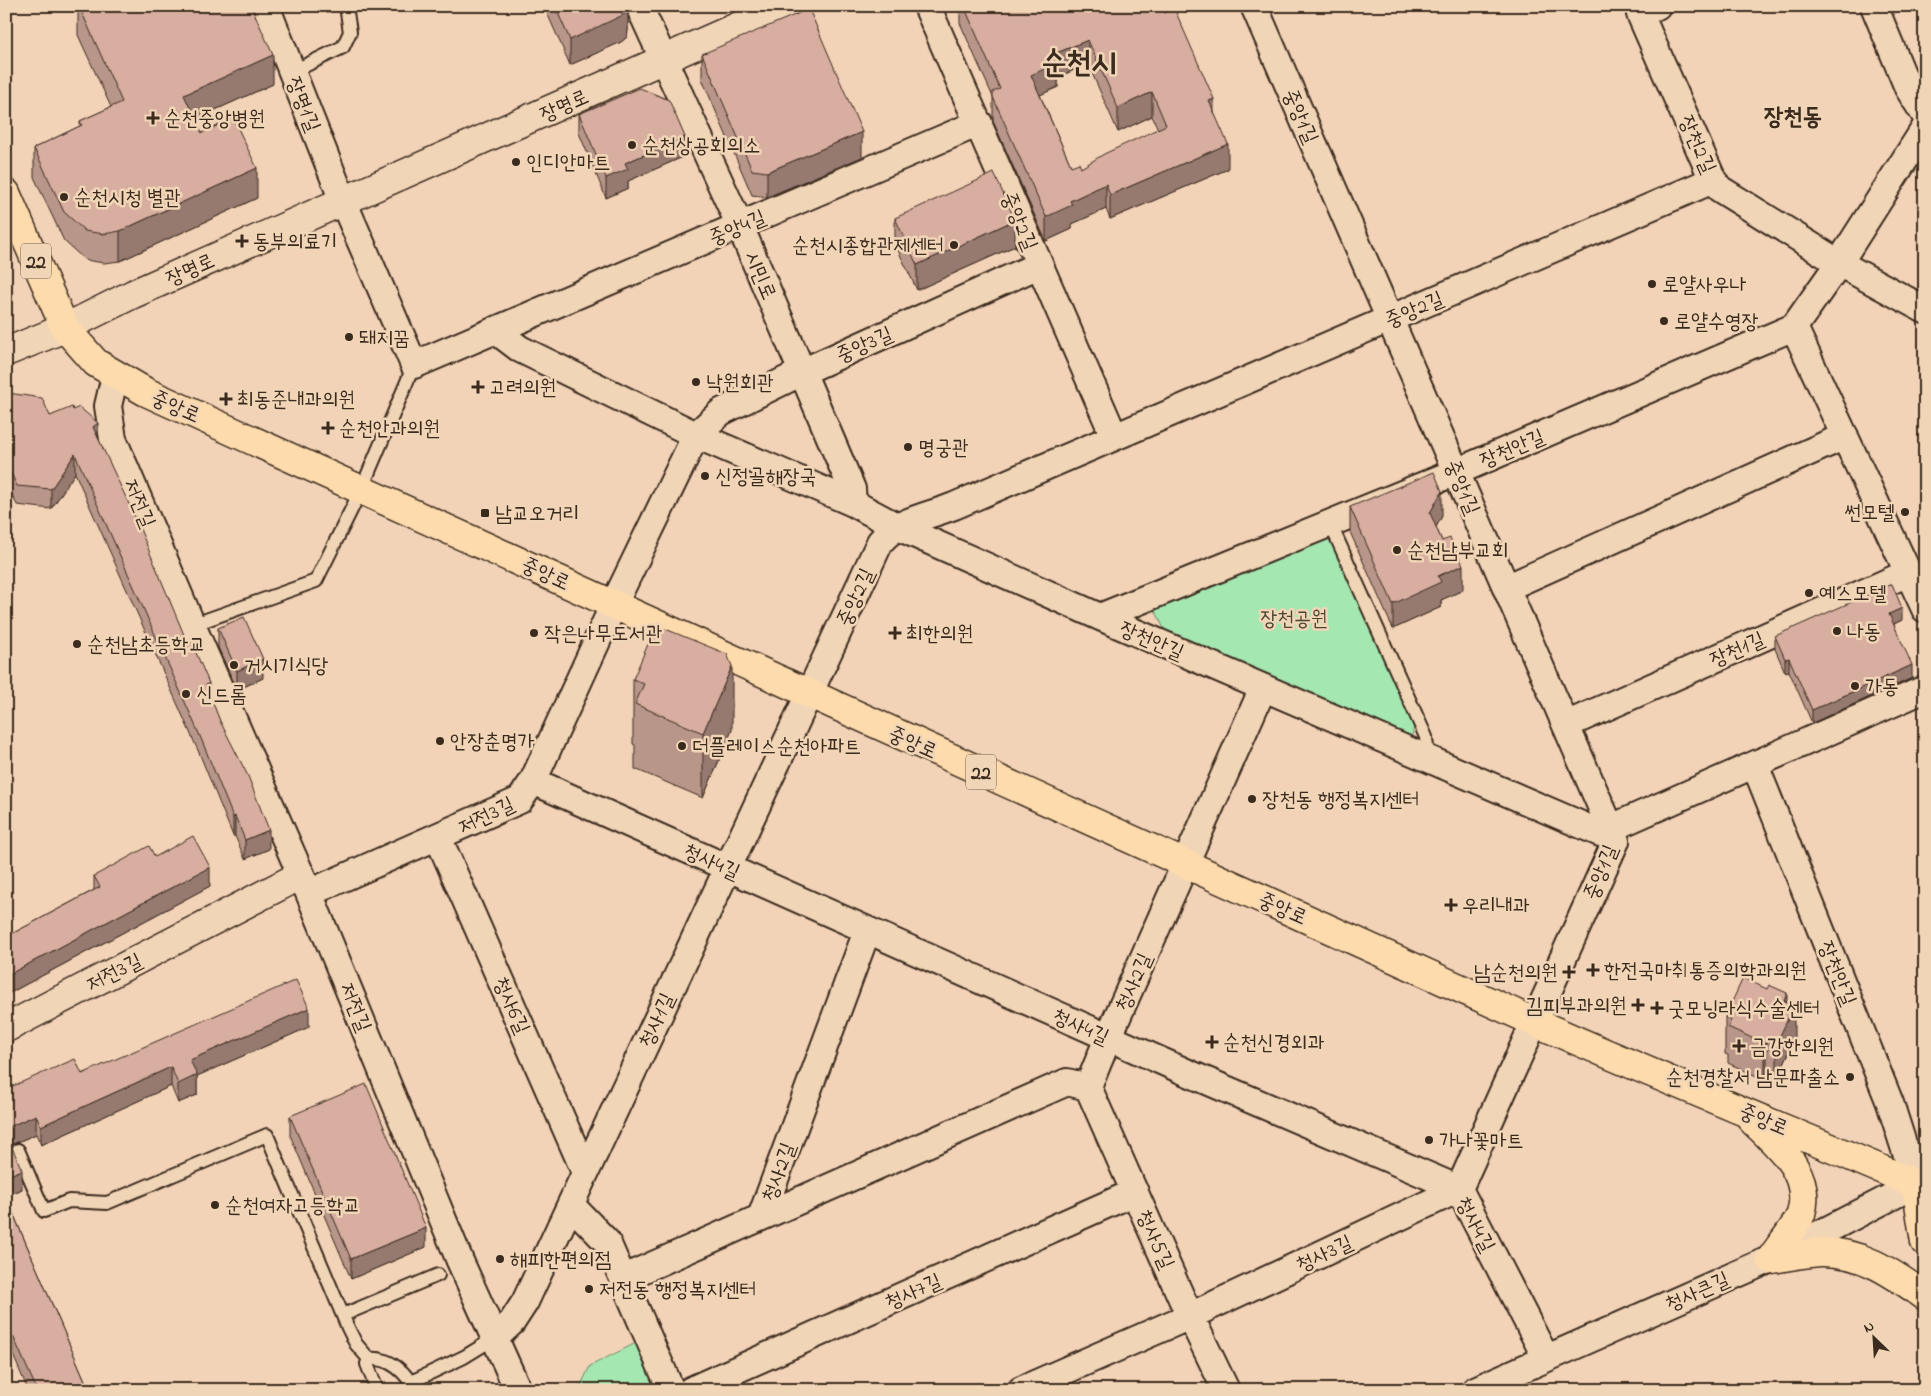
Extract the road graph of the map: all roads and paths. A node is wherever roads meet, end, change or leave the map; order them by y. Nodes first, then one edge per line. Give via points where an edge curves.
1 (266, 6) edge
2 (346, 6) edge
3 (639, 6) edge
4 (784, 6) edge
5 (928, 6) edge
6 (1254, 6) edge
7 (1657, 6) edge
8 (1874, 6) edge
9 (663, 61) junction
10 (292, 72) junction
11 (1925, 115) edge
12 (979, 123) junction
13 (1925, 128) edge
14 (1713, 180) junction
15 (6, 194) edge
16 (343, 201) junction
17 (740, 226) junction
18 (1839, 263) junction
19 (1039, 265) junction
20 (1925, 310) edge
21 (1389, 320) junction
22 (1794, 327) junction
23 (65, 328) junction
24 (495, 330) junction
25 (6, 352) edge
26 (414, 366) junction
27 (802, 372) junction
28 (115, 376) junction
29 (696, 435) junction
30 (1114, 436) junction
31 (1845, 436) junction
32 (1456, 472) junction
33 (362, 488) junction
34 (853, 502) junction
35 (1330, 523) junction
36 (896, 526) junction
37 (1908, 572) junction
38 (1506, 588) junction
39 (614, 604) junction
40 (1925, 609) edge
41 (1100, 618) junction
42 (192, 626) junction
43 (1263, 688) junction
44 (1925, 689) edge
45 (809, 695) junction
46 (1566, 726) junction
47 (1428, 759) junction
48 (1754, 765) junction
49 (532, 781) junction
50 (1611, 828) junction
51 (438, 837) junction
52 (1186, 864) junction
53 (728, 868) junction
54 (305, 884) junction
55 (867, 931) junction
56 (1534, 1022) junction
57 (6, 1028) edge
58 (1108, 1038) junction
59 (1088, 1087) junction
60 (1742, 1110) junction
61 (18, 1150) dead end
62 (585, 1172) junction
63 (1922, 1177) edge
64 (1459, 1189) junction
65 (1135, 1192) junction
66 (571, 1205) junction
67 (761, 1217) junction
68 (1925, 1242) edge
69 (1771, 1259) junction
70 (438, 1275) dead end
71 (624, 1278) junction
72 (1925, 1296) edge
73 (343, 1315) junction
74 (1190, 1316) junction
75 (495, 1338) junction
76 (1546, 1358) junction
77 (369, 1360) junction
78 (1507, 1383) edge
79 (413, 1386) edge
80 (377, 1390) edge
81 (518, 1390) edge
82 (671, 1390) edge
83 (691, 1390) edge
84 (1021, 1390) edge
85 (1226, 1390) edge
86 (1475, 1390) edge

1 - 10 street, 장명1길
2 - 10 lane via 350,32 343,47
3 - 9 street, 시민로
4 - 9 street, 장명로
5 - 12 street, 중앙2길
6 - 21 street, 중앙1길
7 - 14 street, 장천2길 via 1640,14
8 - 11 street via 1908,88
9 - 16 street, 장명로
9 - 17 street, 시민로
10 - 16 street, 장명1길
12 - 17 street, 중앙4길
12 - 19 street, 중앙2길
13 - 18 street
14 - 18 street, 장천2길 via 1731,197
14 - 21 street, 중앙2길
15 - 23 main road, 중앙로 / 22
16 - 23 street, 장명로
16 - 26 street
17 - 24 street, 중앙4길
17 - 27 street, 시민로
18 - 20 street, 장천2길
18 - 22 street
19 - 27 street, 중앙3길
19 - 30 street, 중앙2길
21 - 30 street, 중앙2길
21 - 32 street, 중앙1길
22 - 31 street
22 - 32 street, 장천안길
23 - 25 street, 장명로
23 - 28 main road, 중앙로 / 22 via 96,363
24 - 26 street, 중앙4길
24 - 29 street via 520,349
26 - 33 lane
27 - 29 street, 중앙3길 via 721,412
27 - 34 street, 시민로 via 852,489
28 - 33 main road, 중앙로 / 22
28 - 42 street, 저전길 via 108,406 113,440
29 - 34 street
29 - 39 street, 중앙3길
30 - 36 street, 중앙2길 via 954,506
31 - 37 street
31 - 38 street
32 - 35 street, 장천안길
32 - 38 street, 중앙1길
33 - 39 main road, 중앙로 / 22
33 - 42 lane via 316,581
34 - 36 street
35 - 41 street, 장천안길
35 - 47 lane via 1426,737
36 - 41 street, 장천안길
36 - 45 street, 중앙2길 via 880,542
37 - 40 street
37 - 46 street, 장천1길
38 - 46 street, 중앙1길
39 - 45 main road, 중앙로 / 22
39 - 49 street, 저전3길
41 - 43 street, 장천안길
42 - 54 street, 저전길
43 - 47 street, 장천안길
43 - 52 street, 청사2길
44 - 48 street, 장천안길
45 - 52 main road, 중앙로 / 22
45 - 53 street, 청사1길
46 - 50 street, 중앙1길
47 - 50 street, 장천안길 via 1600,833
48 - 50 street, 장천안길
48 - 63 street, 장천안길
49 - 51 street, 저전3길 via 520,800
49 - 53 street, 청사4길
50 - 56 street, 중앙1길 via 1616,841
51 - 54 street, 저전3길
51 - 62 street, 청사6길
52 - 56 main road, 중앙로 / 22
52 - 58 street, 청사2길
53 - 55 street, 청사4길
53 - 62 street, 청사1길
54 - 57 street, 저전3길
54 - 75 street, 저전길 via 460,1261
55 - 58 street, 청사4길
55 - 67 street, 청사2길
56 - 60 main road, 중앙로 / 22
56 - 64 street
58 - 59 street, 청사2길
58 - 64 street, 청사4길
59 - 65 street, 청사5길
59 - 67 street, 청사2길 via 1067,1082
60 - 63 main road, 중앙로 / 22
60 - 69 main road via 1791,1159 1804,1192 1800,1214
61 - 73 lane via 44,1211 69,1200 107,1203 267,1135
62 - 66 street, 청사1길
63 - 68 main road
63 - 69 street, 청사큰길
64 - 74 street, 청사3길
64 - 76 street, 청사4길
65 - 74 street, 청사5길
65 - 83 street, 청사7길
66 - 71 street via 607,1242
66 - 75 street, 청사1길 via 525,1302 512,1322
67 - 71 street, 청사2길
69 - 72 main road via 1820,1252 1852,1255 1886,1268
69 - 76 street, 청사큰길
70 - 73 lane
71 - 82 street
73 - 77 lane via 356,1344
74 - 84 street, 청사3길
74 - 85 street, 청사5길
75 - 79 lane
75 - 81 street, 저전길
76 - 78 street, 청사큰길
77 - 79 lane via 376,1359 402,1370
77 - 80 lane via 367,1364
78 - 86 street, 청사큰길

